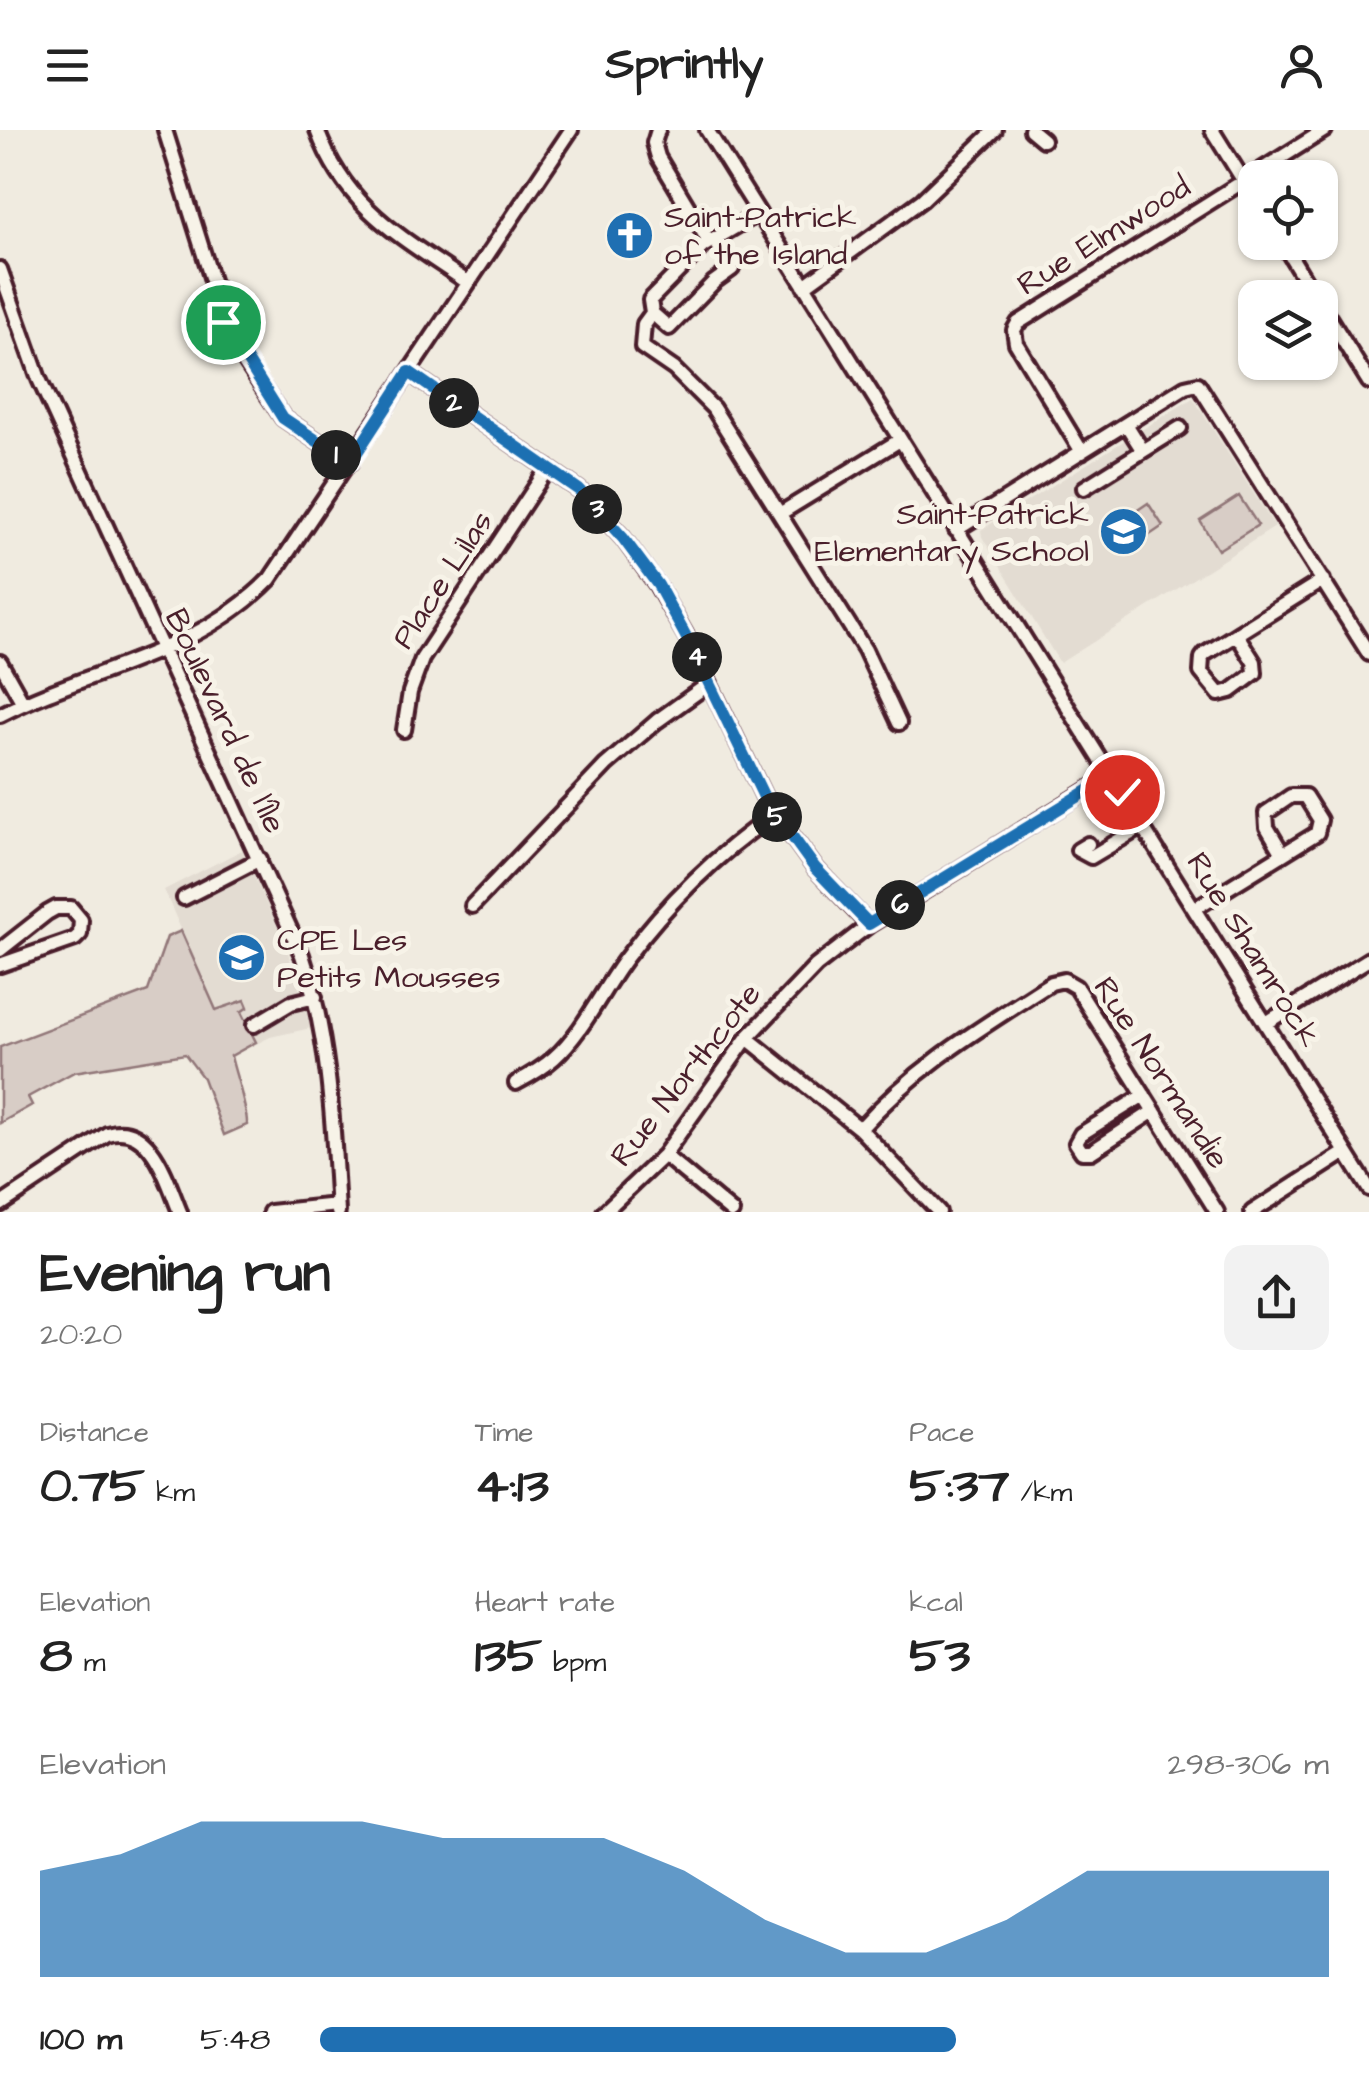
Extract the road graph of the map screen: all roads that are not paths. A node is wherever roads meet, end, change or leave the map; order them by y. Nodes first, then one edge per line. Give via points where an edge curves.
1 (165, 130) edge
2 (317, 130) edge
3 (570, 130) edge
4 (658, 130) edge
5 (707, 130) edge
6 (995, 130) edge
7 (1031, 130) edge
8 (1212, 130) edge
9 (1325, 130) edge
10 (1043, 140) dead end
11 (1278, 160) edge
12 (1238, 172) edge
13 (1238, 186) edge
14 (759, 213) junction
15 (711, 240) junction
16 (0, 269) edge
17 (467, 282) junction
18 (804, 286) junction
19 (652, 313) junction
20 (1338, 332) edge
21 (409, 372) junction
22 (1369, 382) edge
23 (1126, 424) junction
24 (1180, 428) dead end
25 (900, 440) junction
26 (1144, 451) junction
27 (1082, 452) junction
28 (350, 463) junction
29 (548, 468) junction
30 (1084, 488) dead end
31 (781, 514) junction
32 (956, 530) junction
33 (1323, 580) junction
34 (1238, 635) junction
35 (162, 651) junction
36 (1369, 654) edge
37 (0, 662) edge
38 (710, 683) junction
39 (22, 703) junction
40 (0, 715) edge
41 (900, 723) dead end
42 (404, 730) dead end
43 (1112, 776) junction
44 (775, 814) junction
45 (1143, 826) junction
46 (1088, 844) dead end
47 (1283, 854) junction
48 (260, 859) junction
49 (184, 898) dead end
50 (472, 906) dead end
51 (1194, 909) junction
52 (869, 924) junction
53 (0, 950) edge
54 (1369, 958) edge
55 (0, 966) edge
56 (315, 997) junction
57 (1266, 1023) junction
58 (254, 1025) dead end
59 (747, 1038) junction
60 (516, 1083) dead end
61 (1144, 1095) junction
62 (1154, 1111) junction
63 (860, 1129) junction
64 (1346, 1152) junction
65 (664, 1155) junction
66 (1369, 1189) edge
67 (0, 1204) edge
68 (337, 1209) edge
69 (180, 1212) edge
70 (270, 1212) edge
71 (604, 1212) edge
72 (732, 1212) edge
73 (939, 1212) edge
74 (1218, 1212) edge
75 (1252, 1212) edge

1 - 28 street via 230,338 283,418
2 - 17 street via 335,170 366,210
3 - 17 street
4 - 15 street via 660,162
5 - 14 street, Rue Shamrock
6 - 18 street via 910,210
7 - 10 street
8 - 12 street
9 - 11 street
13 - 27 street, Rue Elmwood via 1018,323 1016,343
14 - 15 street
14 - 18 street, Rue Shamrock
15 - 19 street via 650,300
15 - 19 street via 732,270 669,328
16 - 35 street, Boulevard de l'Île via 39,379
17 - 21 street
18 - 25 street, Rue Shamrock
19 - 31 street via 642,347 712,408
20 - 22 street
21 - 28 street
21 - 29 street
23 - 26 street
23 - 27 street
23 - 33 street via 1185,386 1202,387
24 - 26 street
25 - 31 street
25 - 32 street, Rue Shamrock
26 - 30 street
27 - 32 street
28 - 35 street via 262,588 216,624
29 - 38 street via 579,490 623,538 658,585
29 - 42 street, Place Lilas via 422,659
31 - 41 street via 865,650
32 - 43 street, Rue Shamrock
33 - 34 street
33 - 36 street
34 - 34 street via 1200,662 1219,694 1255,672
35 - 39 street
35 - 48 street, Boulevard de l'Île
37 - 39 street
38 - 44 street
38 - 50 street via 606,766
39 - 40 street
43 - 45 street, Rue Shamrock
43 - 52 street, Rue Northcote
44 - 52 street
44 - 60 street via 658,917 565,1046
45 - 46 street via 1091,856 1078,850
45 - 51 street, Rue Shamrock
47 - 47 street via 1320,828 1306,796 1291,796 1266,814
47 - 51 street
48 - 49 street
48 - 56 street, Boulevard de l'Île
51 - 57 street, Rue Shamrock
52 - 59 street, Rue Northcote via 795,984
53 - 55 street via 56,908 71,908 81,920 74,939
54 - 57 street
56 - 58 street
56 - 68 street, Boulevard de l'Île via 329,1075
57 - 64 street, Rue Shamrock
59 - 63 street
59 - 65 street, Rue Northcote
61 - 62 street, Rue Normandie
61 - 62 street via 1081,1134 1078,1148 1091,1152
61 - 63 street, Rue Normandie via 1076,988 1064,980 934,1059
62 - 74 street, Rue Normandie
63 - 73 street
64 - 66 street, Rue Shamrock
64 - 75 street
65 - 71 street, Rue Northcote
65 - 72 street
67 - 69 street via 107,1134 127,1131 153,1153
68 - 70 street

